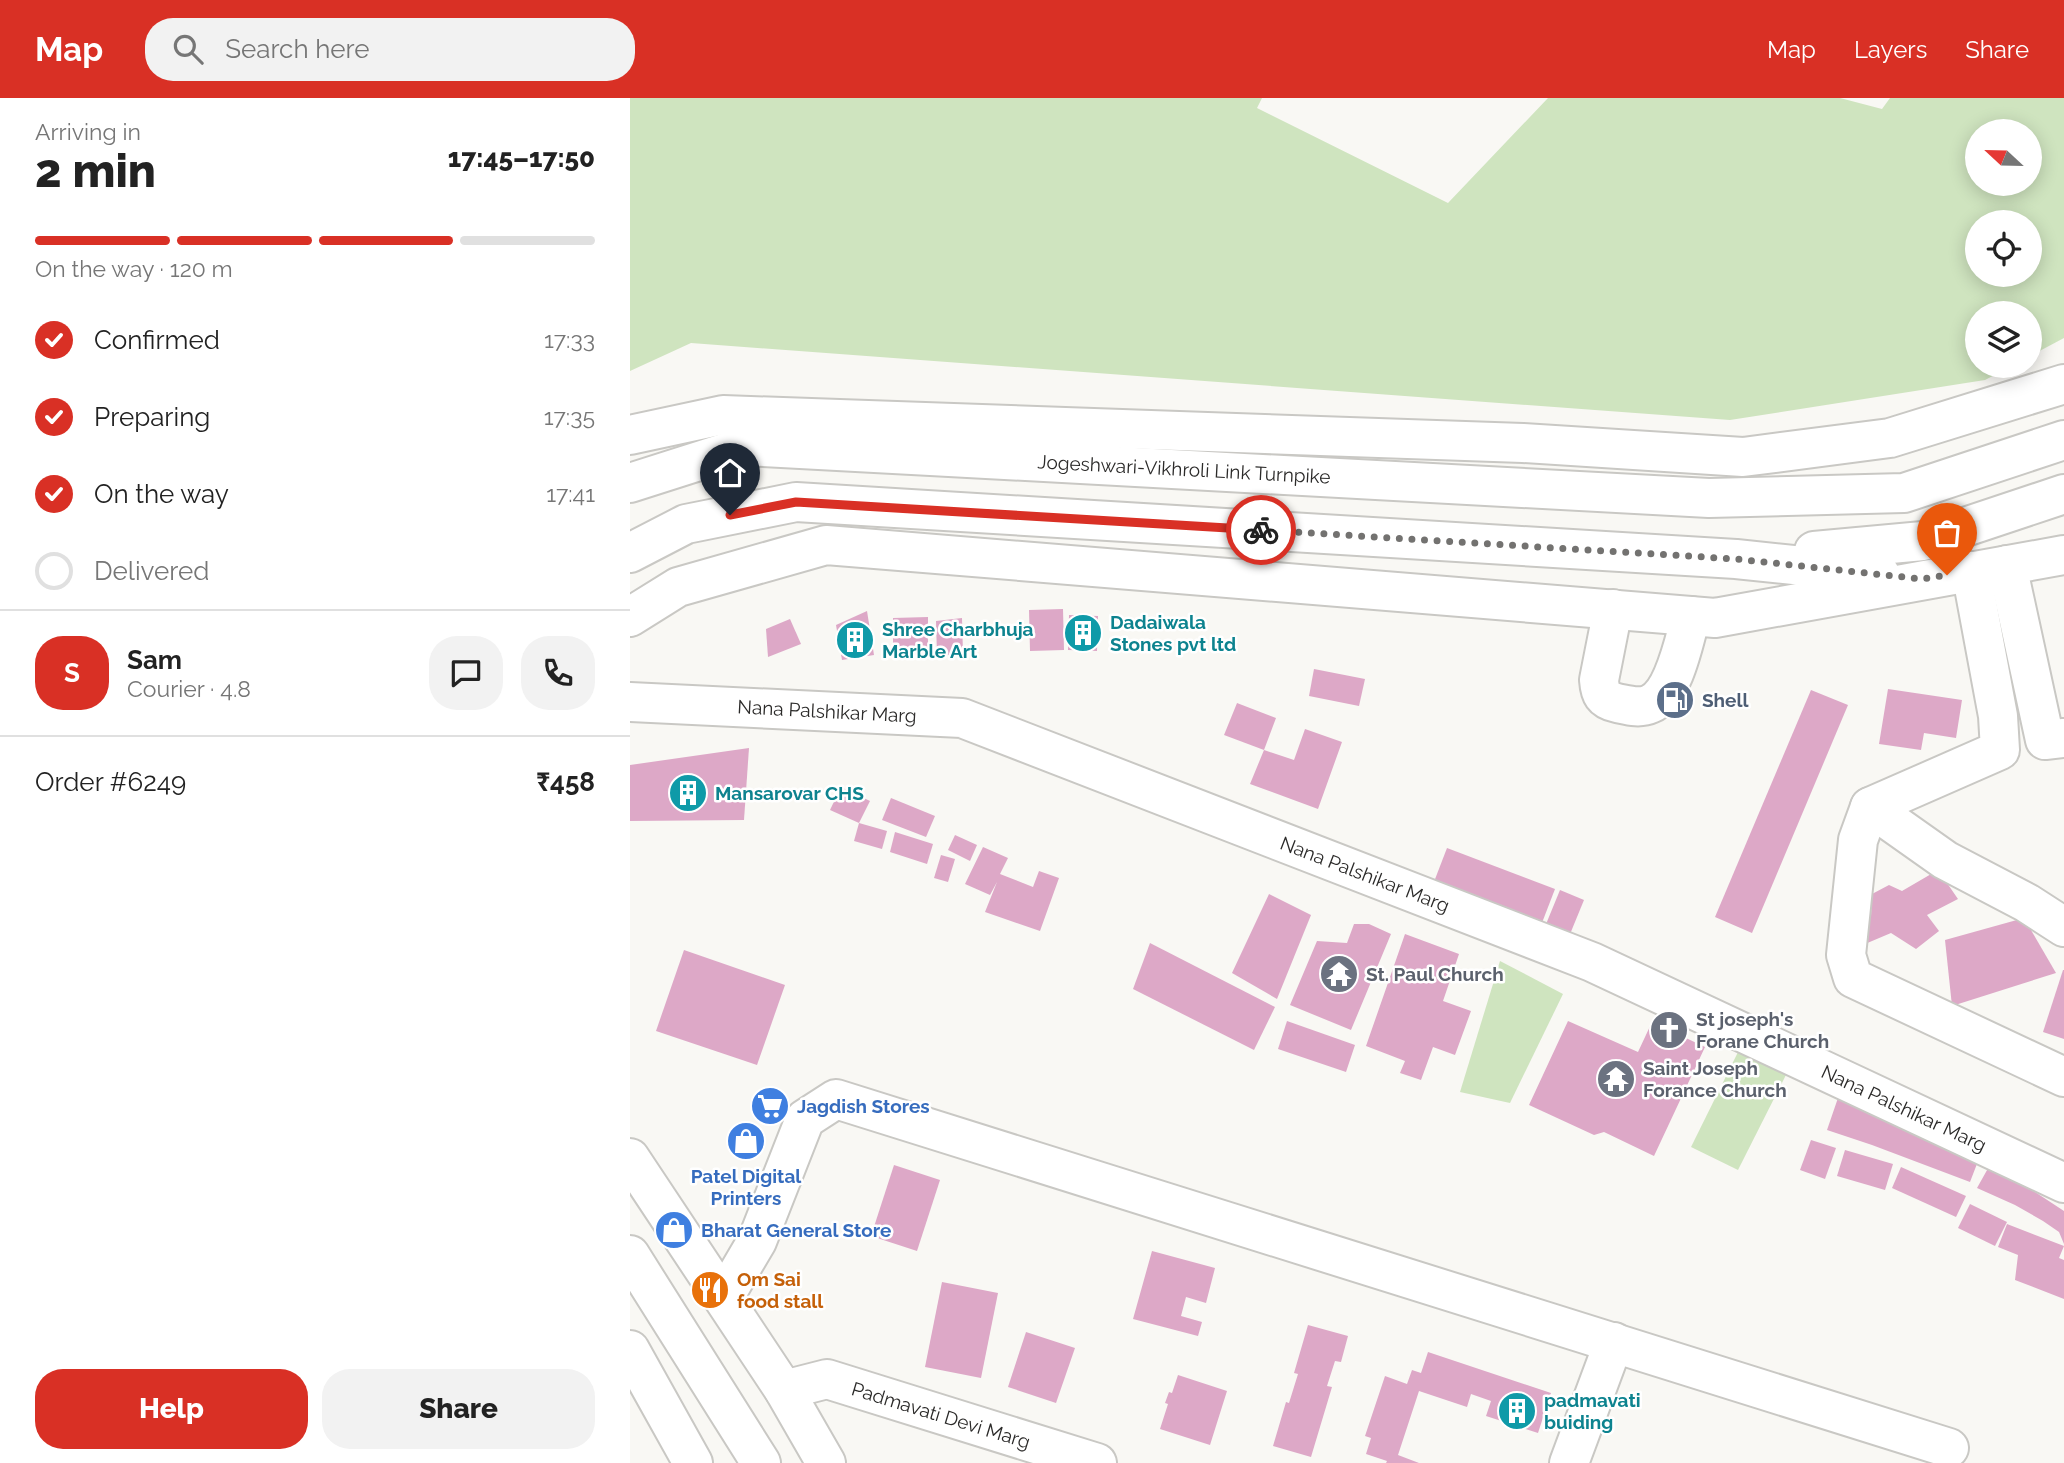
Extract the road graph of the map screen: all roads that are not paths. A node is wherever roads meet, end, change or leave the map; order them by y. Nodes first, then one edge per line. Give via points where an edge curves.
1 (2064, 384) edge
2 (630, 435) edge
3 (2064, 440) edge
4 (1845, 444) junction
5 (630, 483) edge
6 (2064, 494) edge
7 (1743, 497) junction
8 (630, 553) edge
9 (2064, 555) edge
10 (1736, 559) junction
11 (1989, 568) junction
12 (1922, 579) junction
13 (1613, 609) junction
14 (1691, 616) junction
15 (630, 617) edge
16 (630, 702) edge
17 (2055, 739) edge
18 (2000, 750) junction
19 (1870, 807) junction
20 (2064, 927) edge
21 (2064, 1077) edge
22 (630, 1158) edge
23 (2064, 1183) edge
24 (630, 1255) edge
25 (724, 1297) junction
26 (1614, 1342) junction
27 (630, 1350) edge
28 (784, 1390) junction
29 (1949, 1448) dead end
30 (693, 1463) edge
31 (761, 1463) edge
32 (826, 1463) edge
33 (1097, 1463) edge
34 (1569, 1463) edge

1 - 4 main road via 1890,438
2 - 4 main road via 723,415 1523,443 1743,457
3 - 7 main road, Jogeshwari-Vikhroli Link Turnpike via 1904,493
4 - 7 main road
5 - 7 main road, Jogeshwari-Vikhroli Link Turnpike via 746,446
6 - 10 main road via 1923,541
8 - 10 main road via 686,524 796,502
9 - 11 main road
10 - 12 main road
11 - 12 main road
11 - 17 main road
11 - 18 main road
12 - 14 main road via 1715,618
13 - 14 main road
13 - 14 main road via 1599,689 1610,701 1629,706 1652,704 1666,690
13 - 15 main road via 826,545 678,587
16 - 23 main road, Nana Palshikar Marg via 962,718 1592,962
17 - 18 main road
18 - 19 main road
19 - 20 main road via 1945,860
19 - 21 main road via 1858,840 1846,955 1853,978
22 - 25 main road
24 - 31 main road
25 - 26 main road via 757,1241 805,1119 836,1100
25 - 28 main road
26 - 29 main road
26 - 34 main road
27 - 30 main road
28 - 32 main road
28 - 33 main road, Padmavati Devi Marg via 827,1379

